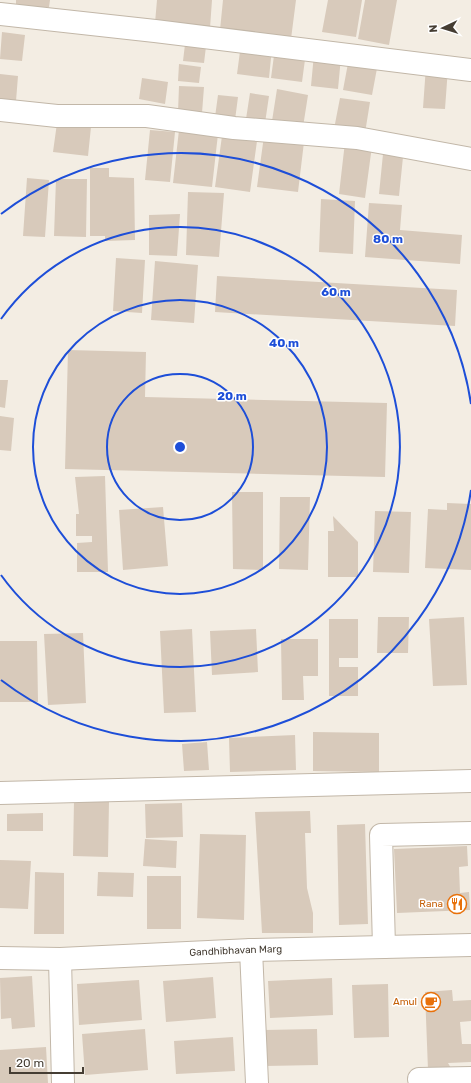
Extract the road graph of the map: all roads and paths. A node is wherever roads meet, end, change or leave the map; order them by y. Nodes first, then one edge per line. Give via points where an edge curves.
1 (0, 14) edge
2 (471, 70) edge
3 (0, 110) edge
4 (471, 159) edge
5 (471, 781) edge
6 (0, 793) edge
7 (471, 833) edge
8 (471, 945) edge
9 (384, 947) junction
10 (251, 950) junction
11 (0, 958) edge
12 (60, 959) junction
13 (471, 1078) edge
14 (419, 1079) dead end
15 (63, 1083) edge
16 (257, 1083) edge

1 - 2 street
3 - 4 street via 57,116 147,116 234,128 357,138
5 - 6 street
7 - 9 street via 381,835
8 - 9 street, Gandhibhavan Marg
9 - 10 street, Gandhibhavan Marg
10 - 12 street, Gandhibhavan Marg
10 - 16 street
11 - 12 street, Gandhibhavan Marg
12 - 15 street
13 - 14 street

